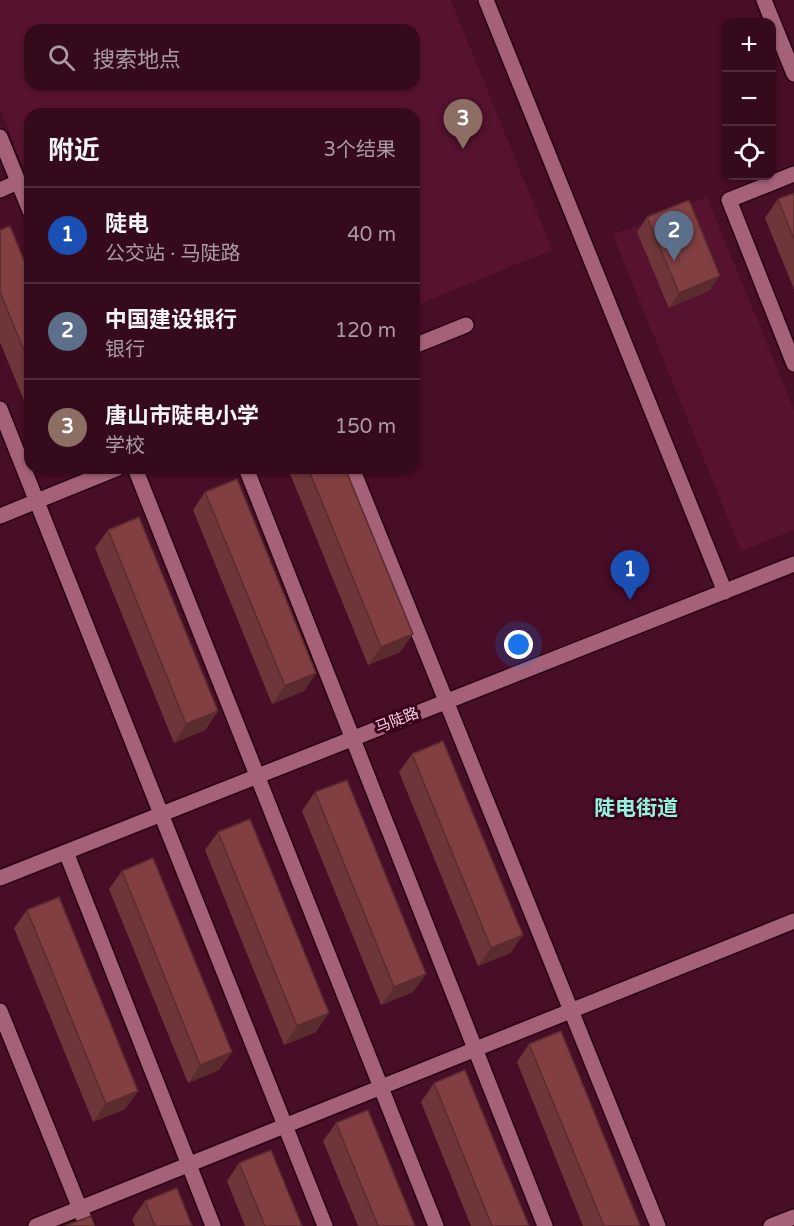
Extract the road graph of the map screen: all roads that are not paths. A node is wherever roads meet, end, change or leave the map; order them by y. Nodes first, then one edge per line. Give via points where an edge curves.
1 (486, 0) edge
2 (764, 0) edge
3 (794, 74) edge
4 (0, 137) edge
5 (794, 174) edge
6 (18, 182) junction
7 (0, 190) edge
8 (24, 196) edge
9 (466, 325) dead end
10 (420, 344) edge
11 (794, 364) edge
12 (0, 409) edge
13 (24, 469) edge
14 (26, 474) edge
15 (103, 474) edge
16 (137, 474) edge
17 (248, 474) edge
18 (354, 474) edge
19 (37, 501) junction
20 (0, 516) edge
21 (794, 564) edge
22 (725, 592) junction
23 (446, 701) junction
24 (352, 737) junction
25 (257, 776) junction
26 (161, 814) junction
27 (66, 852) junction
28 (0, 878) edge
29 (794, 921) edge
30 (0, 1011) edge
31 (571, 1011) junction
32 (476, 1049) junction
33 (381, 1087) junction
34 (285, 1126) junction
35 (189, 1164) junction
36 (80, 1209) junction
37 (794, 1217) edge
38 (36, 1226) edge
39 (87, 1226) edge
40 (213, 1226) edge
41 (325, 1226) edge
42 (436, 1226) edge
43 (545, 1226) edge
44 (658, 1226) edge
45 (771, 1226) edge

1 - 22 street
2 - 3 street
4 - 6 street
5 - 11 street via 729,200
6 - 7 street
6 - 8 street
9 - 10 street
12 - 13 street
14 - 19 street
15 - 19 street
16 - 25 street
17 - 24 street
18 - 23 street
19 - 20 street
19 - 26 street
21 - 22 street, 马陡路
22 - 23 street, 马陡路
23 - 24 street, 马陡路
23 - 31 street
24 - 25 street, 马陡路
24 - 32 street
25 - 26 street, 马陡路
25 - 33 street
26 - 27 street, 马陡路
26 - 34 street
27 - 28 street, 马陡路
27 - 35 street
29 - 31 street
30 - 36 street
31 - 32 street
31 - 44 street
32 - 33 street
32 - 43 street
33 - 34 street
33 - 42 street
34 - 35 street
34 - 41 street
35 - 36 street
35 - 40 street
36 - 38 street
36 - 39 street
37 - 45 street

